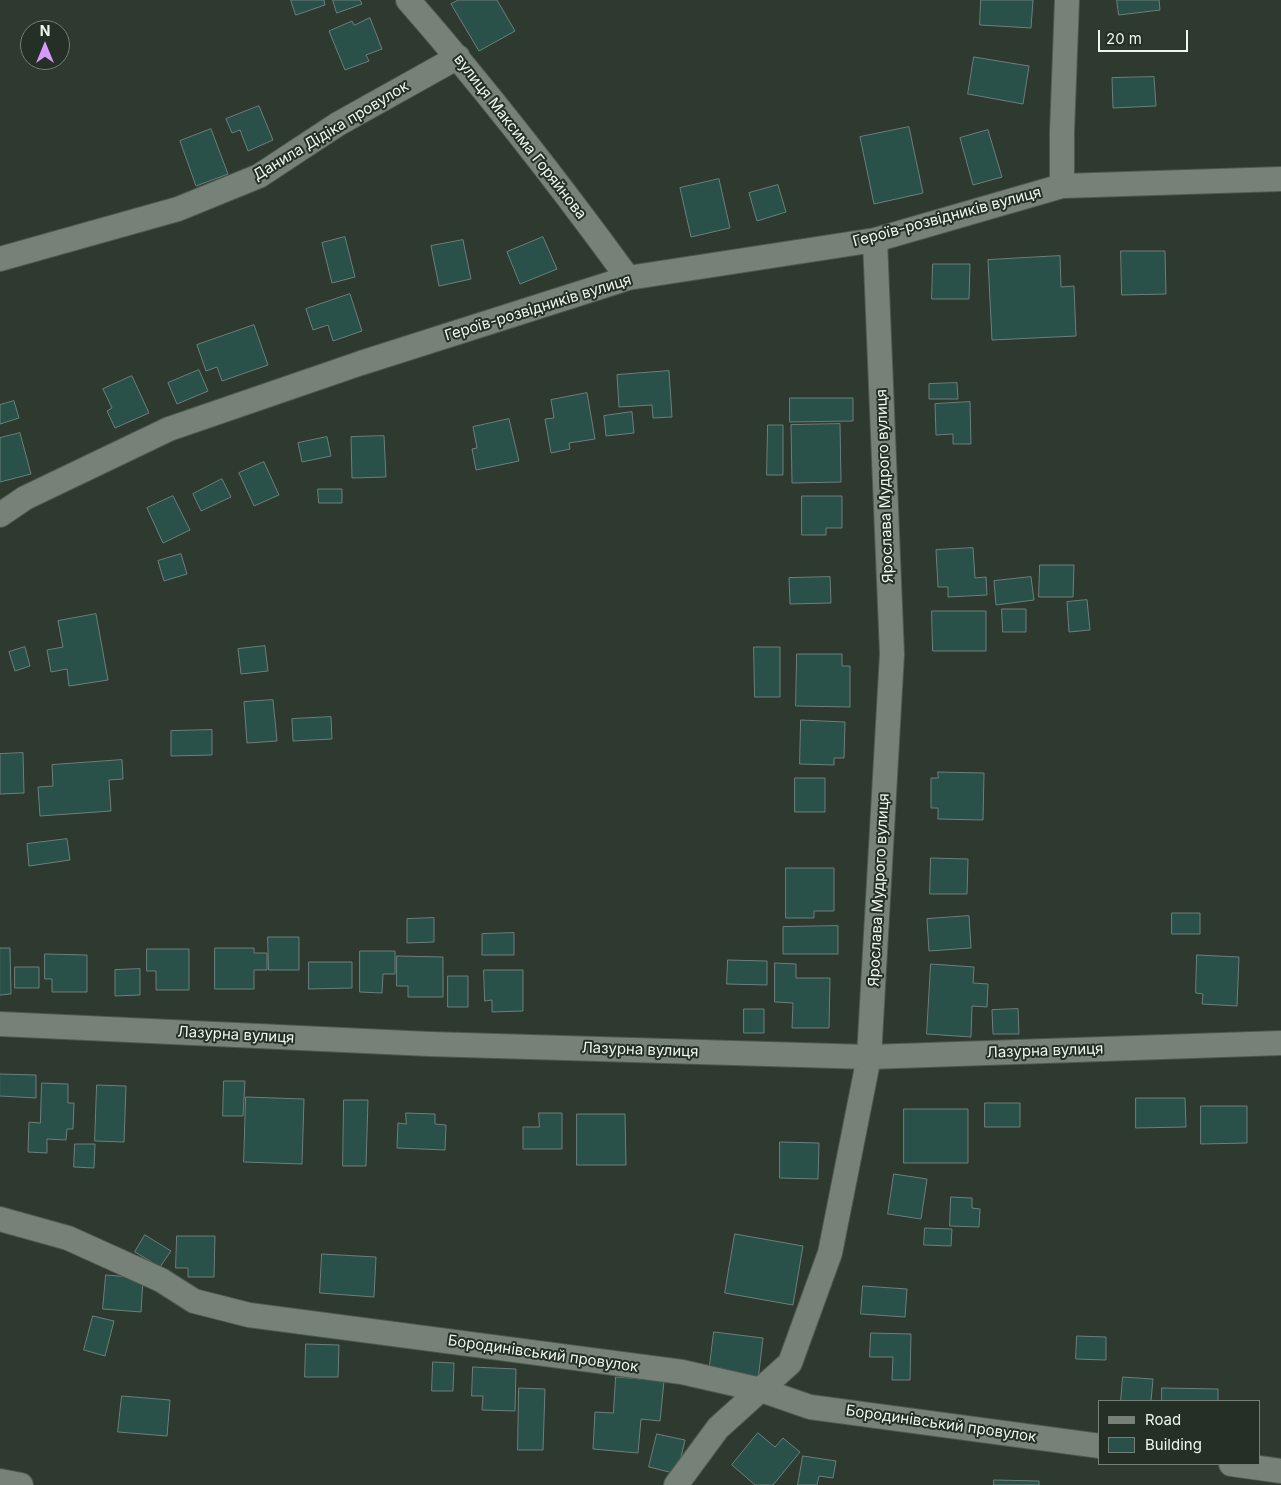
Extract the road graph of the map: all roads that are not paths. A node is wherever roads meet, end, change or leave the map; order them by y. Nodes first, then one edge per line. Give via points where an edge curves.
1 (408, 0) edge
2 (1067, 0) edge
3 (458, 57) junction
4 (1281, 180) edge
5 (1062, 186) junction
6 (875, 240) junction
7 (0, 259) edge
8 (628, 278) junction
9 (0, 516) edge
10 (0, 1024) edge
11 (1281, 1043) edge
12 (869, 1057) junction
13 (0, 1218) edge
14 (761, 1390) junction
15 (1098, 1446) edge
16 (1239, 1465) edge
17 (1281, 1470) edge
18 (0, 1481) edge
19 (21, 1485) edge
20 (676, 1485) edge

1 - 3 street, вулиця Максима Горяйнова
2 - 5 street
3 - 7 street, Данила Дідіка провулок via 338,124 259,176 178,209
3 - 8 street, вулиця Максима Горяйнова via 562,187
4 - 5 street, Героїв-розвідників вулиця
5 - 6 street, Героїв-розвідників вулиця
6 - 8 street, Героїв-розвідників вулиця
6 - 12 street, Ярослава Мудрого вулиця via 892,654
8 - 9 street, Героїв-розвідників вулиця via 361,363 169,429 25,498
10 - 12 street, Лазурна вулиця via 429,1044
11 - 12 street, Лазурна вулиця
12 - 14 street, Ярослава Мудрого вулиця via 830,1253 790,1363
13 - 14 street, Бородинівський провулок via 68,1238 161,1280 194,1301 249,1315 682,1372
14 - 15 street, Бородинівський провулок via 810,1407
14 - 20 street, Ярослава Мудрого вулиця via 718,1428
16 - 17 street
18 - 19 street

